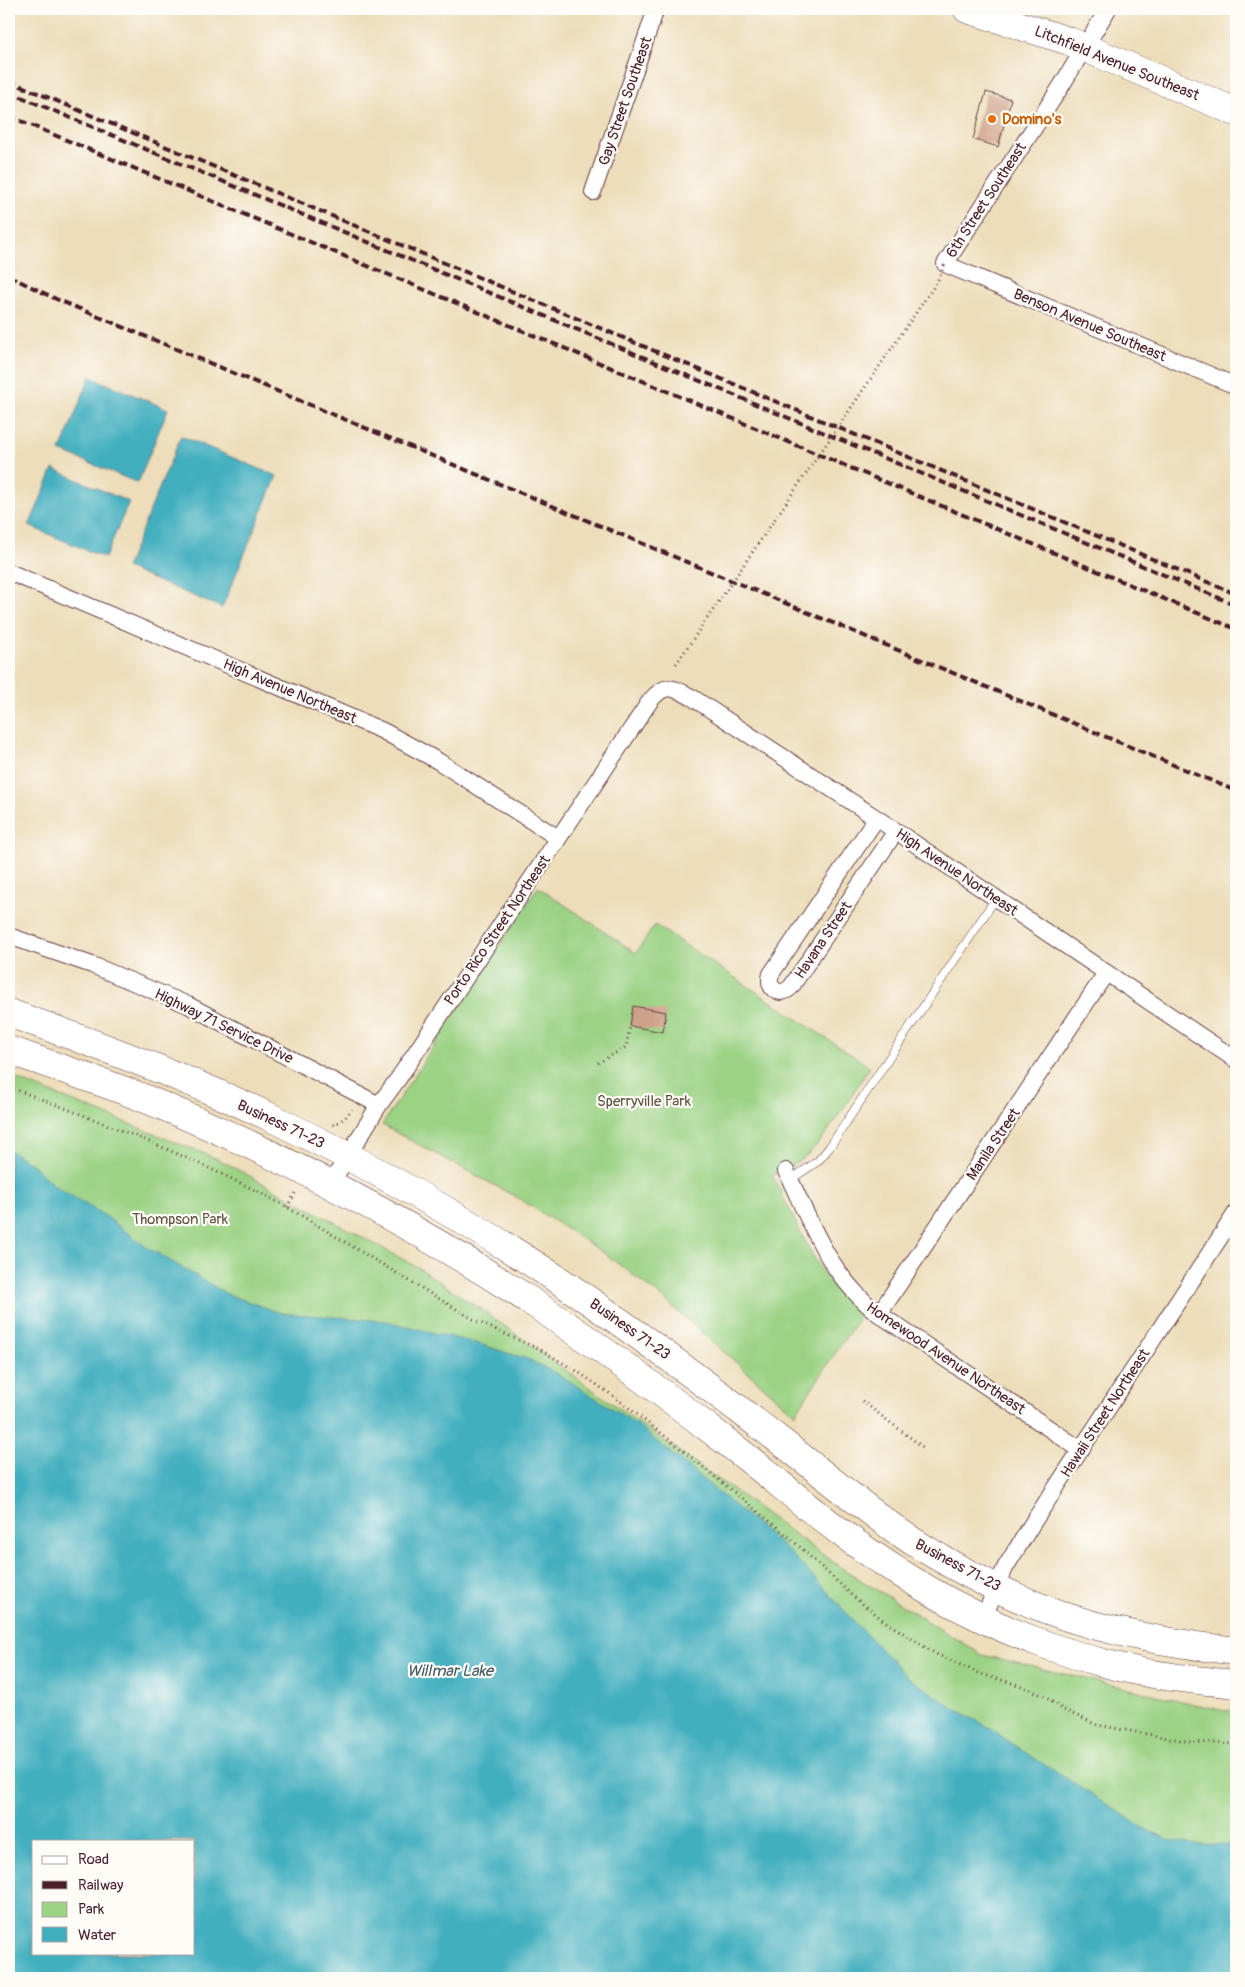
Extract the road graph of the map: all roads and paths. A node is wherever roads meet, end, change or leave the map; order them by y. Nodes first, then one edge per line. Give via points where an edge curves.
1 (656, 9) edge
2 (968, 9) edge
3 (1108, 9) edge
4 (1084, 47) junction
5 (1236, 112) edge
6 (593, 192) dead end
7 (945, 264) junction
8 (1236, 386) edge
9 (9, 572) edge
10 (676, 664) dead end
11 (674, 688) joint
12 (876, 819) junction
13 (896, 831) junction
14 (558, 838) junction
15 (996, 898) junction
16 (9, 936) edge
17 (1106, 973) junction
18 (9, 1013) edge
19 (630, 1026) dead end
20 (9, 1050) edge
21 (1236, 1060) edge
22 (598, 1062) dead end
23 (9, 1087) edge
24 (378, 1105) junction
25 (347, 1155) junction
26 (788, 1176) joint
27 (330, 1185) junction
28 (1236, 1213) edge
29 (880, 1314) junction
30 (862, 1401) dead end
31 (924, 1448) dead end
32 (1080, 1450) junction
33 (997, 1587) junction
34 (983, 1619) junction
35 (1236, 1650) edge
36 (1236, 1684) edge
37 (1236, 1744) edge

1 - 6 street, Gay Street Southeast
2 - 4 highway, Litchfield Avenue Southeast
3 - 4 street, 6th Street Southeast
4 - 5 highway, Litchfield Avenue Southeast
4 - 7 street, 6th Street Southeast
7 - 8 street, Benson Avenue Southeast
7 - 10 path, bridge via 937,282
9 - 14 street, High Avenue Northeast via 384,731 438,761
11 - 12 street, High Avenue Northeast
11 - 14 street, Porto Rico Street Northeast via 658,691 650,701
12 - 13 street, High Avenue Northeast
12 - 13 street, Havana Street via 772,974 769,980 774,990 786,992 791,987
13 - 15 street, High Avenue Northeast
14 - 24 street, Porto Rico Street Northeast
15 - 17 street, High Avenue Northeast
15 - 26 lane via 829,1148 818,1161
16 - 24 street, Highway 71 Service Drive via 92,965 188,1005
17 - 21 street, High Avenue Northeast
17 - 29 street, Manila Street
18 - 25 highway, Business 71-23 via 181,1078
19 - 22 path via 626,1047
20 - 27 highway via 191,1118
23 - 37 path via 146,1141 256,1190 476,1322 539,1349 575,1370 683,1450 790,1538 854,1597 934,1653 981,1674 1022,1686 1097,1725 1191,1742
24 - 25 street, Porto Rico Street Northeast
25 - 27 street, Porto Rico Street Northeast
25 - 33 highway, Business 71-23 via 554,1277 647,1340 895,1529 951,1564
26 - 29 street, Homewood Avenue Northeast via 837,1272 849,1288
27 - 34 highway via 538,1306 722,1439 847,1537 916,1582
28 - 32 street, Hawaii Street Northeast
29 - 32 street, Homewood Avenue Northeast
30 - 31 path
32 - 33 street, Hawaii Street Northeast via 1022,1538
33 - 34 street, Hawaii Street Northeast
33 - 35 highway, Business 71-23 via 1044,1609 1097,1626 1168,1643
34 - 36 highway via 1038,1642 1097,1661 1171,1677

